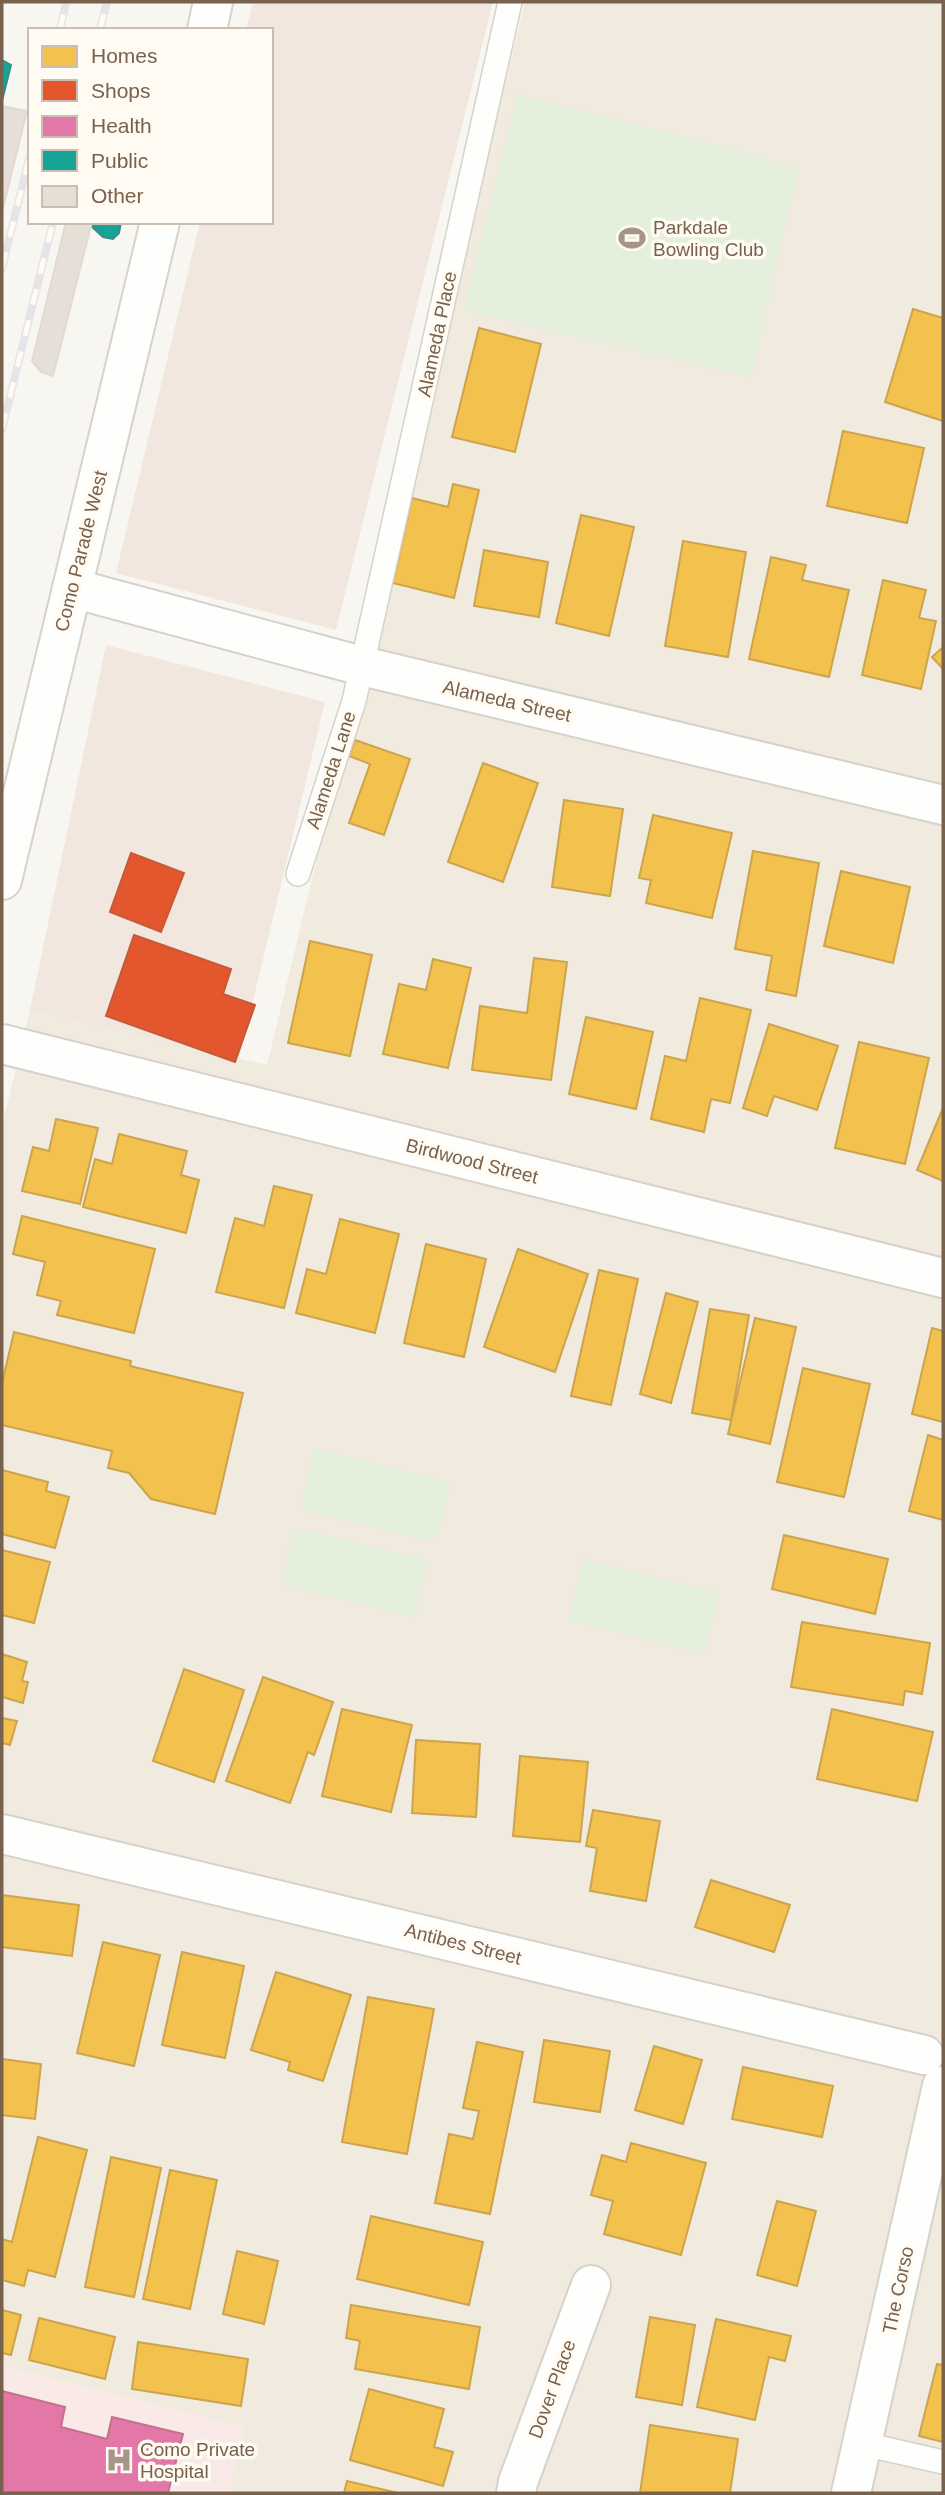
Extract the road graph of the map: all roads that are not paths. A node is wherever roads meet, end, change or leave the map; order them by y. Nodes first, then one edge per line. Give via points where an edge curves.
1 (213, 2) edge
2 (510, 2) edge
3 (207, 28) edge
4 (160, 224) edge
5 (72, 588) junction
6 (362, 666) junction
7 (943, 805) edge
8 (298, 874) dead end
9 (2, 880) edge
10 (2, 1044) edge
11 (943, 1278) edge
12 (2, 1834) edge
13 (938, 2066) edge
14 (591, 2285) dead end
15 (864, 2444) junction
16 (943, 2462) edge
17 (516, 2493) edge
18 (851, 2493) edge

1 - 3 street
2 - 6 lane, Alameda Place
4 - 5 street, Como Parade West
5 - 6 street, Alameda Street
5 - 9 street, Como Parade West
6 - 7 street, Alameda Street
6 - 8 lane, Alameda Lane
10 - 11 street, Birdwood Street
12 - 13 street, Antibes Street
13 - 15 street, The Corso
14 - 17 street, Dover Place
15 - 16 lane
15 - 18 street, The Corso

